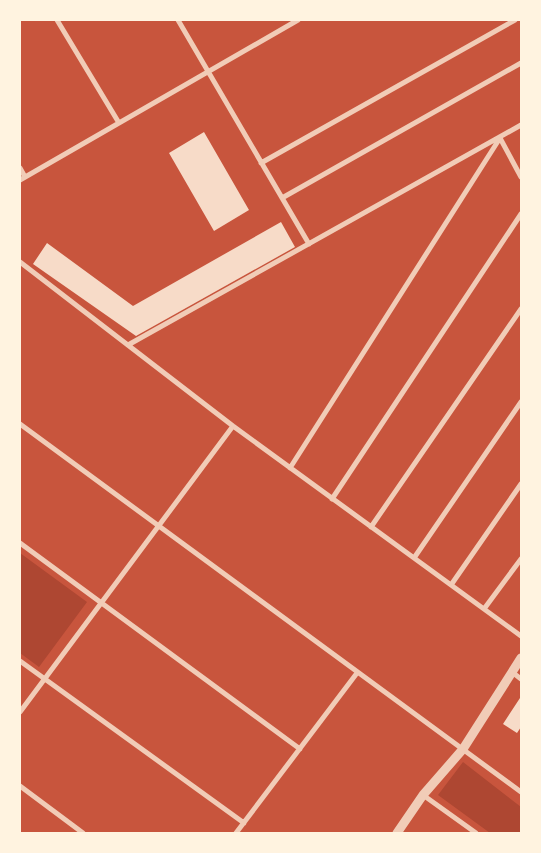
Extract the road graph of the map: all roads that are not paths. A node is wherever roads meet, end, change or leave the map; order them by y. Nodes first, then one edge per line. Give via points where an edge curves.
1 (57, 20) edge
2 (178, 20) edge
3 (298, 20) edge
4 (515, 20) edge
5 (521, 63) edge
6 (207, 73) junction
7 (118, 123) junction
8 (521, 125) edge
9 (500, 138) junction
10 (261, 163) junction
11 (20, 168) edge
12 (521, 177) edge
13 (22, 178) edge
14 (282, 198) junction
15 (521, 214) edge
16 (309, 244) junction
17 (20, 262) edge
18 (521, 309) edge
19 (128, 345) junction
20 (521, 402) edge
21 (20, 424) edge
22 (232, 426) junction
23 (290, 468) junction
24 (521, 484) edge
25 (332, 499) junction
26 (159, 526) junction
27 (371, 527) junction
28 (20, 543) edge
29 (414, 558) junction
30 (521, 559) edge
31 (451, 585) junction
32 (101, 604) junction
33 (484, 609) junction
34 (521, 636) edge
35 (521, 658) edge
36 (20, 661) edge
37 (512, 672) junction
38 (357, 673) junction
39 (45, 679) junction
40 (521, 679) edge
41 (20, 712) edge
42 (300, 749) junction
43 (463, 749) junction
44 (20, 786) edge
45 (521, 792) edge
46 (423, 795) junction
47 (244, 823) junction
48 (83, 833) edge
49 (236, 833) edge
50 (397, 833) edge
51 (476, 833) edge

1 - 7 street
2 - 6 street
3 - 6 street
4 - 10 street
5 - 14 street
6 - 7 street
6 - 10 street
7 - 13 street
8 - 9 street
9 - 12 street
9 - 16 street
9 - 23 street
10 - 14 street
11 - 13 street
14 - 16 street
15 - 25 street
16 - 19 street
17 - 19 street
18 - 27 street
19 - 22 street
20 - 29 street
21 - 26 street
22 - 23 street
22 - 26 street
23 - 25 street
24 - 31 street
25 - 27 street
26 - 32 street
26 - 38 street
27 - 29 street
28 - 32 street
29 - 31 street
30 - 33 street
31 - 33 street
32 - 39 street
32 - 42 street
33 - 34 street
35 - 37 street
36 - 39 street
37 - 40 street
37 - 43 street
38 - 42 street
38 - 43 street
39 - 41 street
39 - 47 street
42 - 47 street
43 - 45 street
43 - 46 street
44 - 48 street
46 - 50 street
46 - 51 street
47 - 49 street

